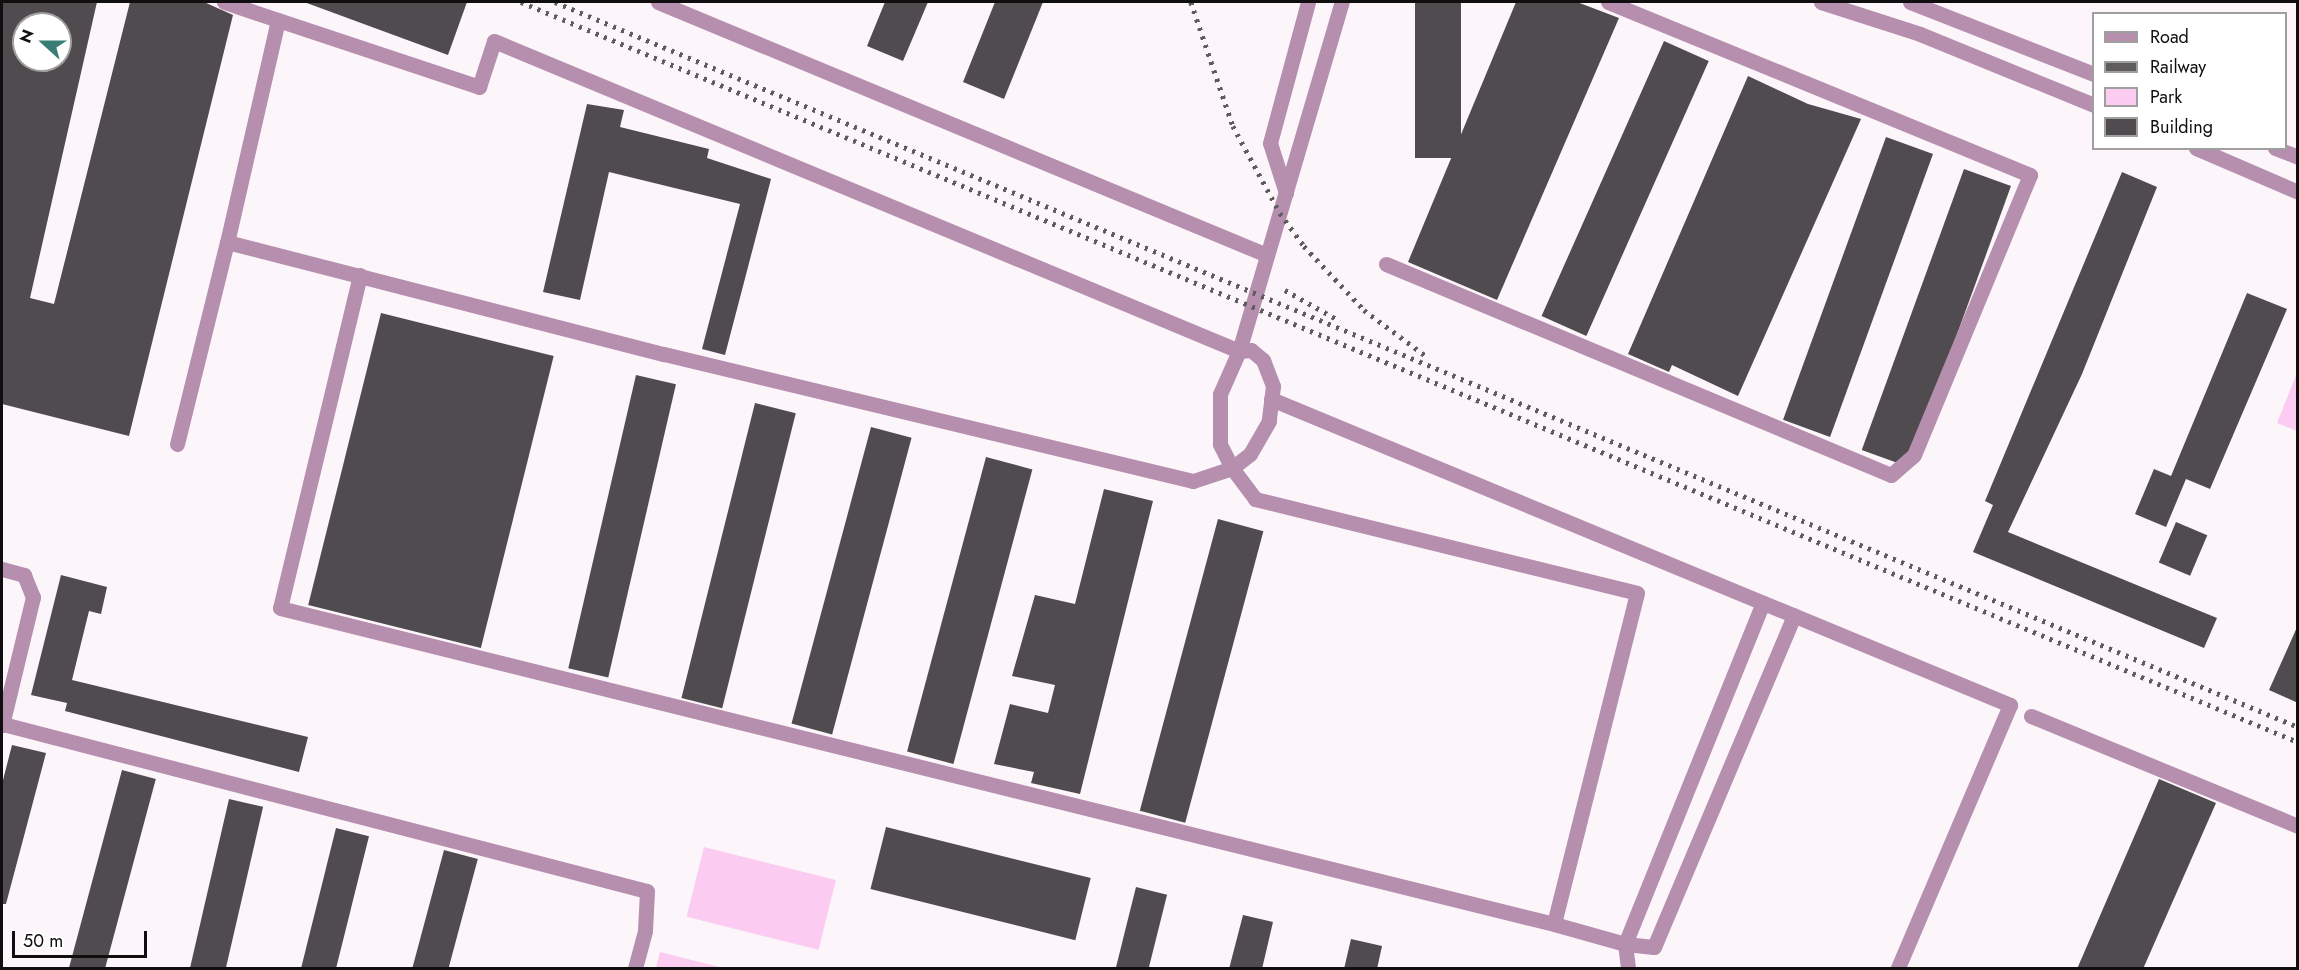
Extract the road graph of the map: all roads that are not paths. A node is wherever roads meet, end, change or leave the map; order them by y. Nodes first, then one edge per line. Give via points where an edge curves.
1 (224, 2) edge
2 (658, 2) edge
3 (1308, 2) edge
4 (1342, 2) edge
5 (1608, 2) edge
6 (1821, 2) edge
7 (1910, 2) edge
8 (1935, 5) edge
9 (278, 20) junction
10 (2092, 73) edge
11 (2092, 104) edge
12 (2201, 150) edge
13 (2280, 150) edge
14 (2298, 158) edge
15 (2298, 192) edge
16 (1286, 193) junction
17 (226, 242) junction
18 (1267, 255) junction
19 (1386, 264) dead end
20 (360, 275) junction
21 (1239, 351) junction
22 (1271, 399) junction
23 (177, 444) dead end
24 (1232, 468) junction
25 (2, 569) edge
26 (1763, 603) junction
27 (1794, 615) junction
28 (2031, 716) dead end
29 (2, 724) edge
30 (2298, 826) edge
31 (1554, 924) junction
32 (1625, 944) junction
33 (634, 969) edge
34 (1628, 969) edge
35 (1898, 969) edge

1 - 9 street
2 - 18 street
3 - 16 street via 1270,143
4 - 16 street
5 - 19 street via 2030,175 1914,455 1891,474
6 - 11 street via 1920,34
7 - 8 street
8 - 10 street
9 - 17 street
9 - 21 street via 479,87 494,41
12 - 15 street
13 - 14 street
16 - 18 street
17 - 20 street
17 - 23 street
18 - 21 street
20 - 24 street via 664,354 1193,481
20 - 31 street via 280,608
21 - 22 street via 1251,350 1263,360 1273,386
21 - 24 street via 1220,394 1217,417 1220,444
22 - 24 street via 1269,421 1250,454
22 - 26 street
24 - 31 street via 1255,499 1637,593
25 - 29 street via 24,575 33,597
26 - 27 street
26 - 32 street
27 - 32 street via 1654,947
27 - 35 street via 2010,705
28 - 30 street
29 - 33 street via 647,891 645,931
31 - 32 street
32 - 34 street

